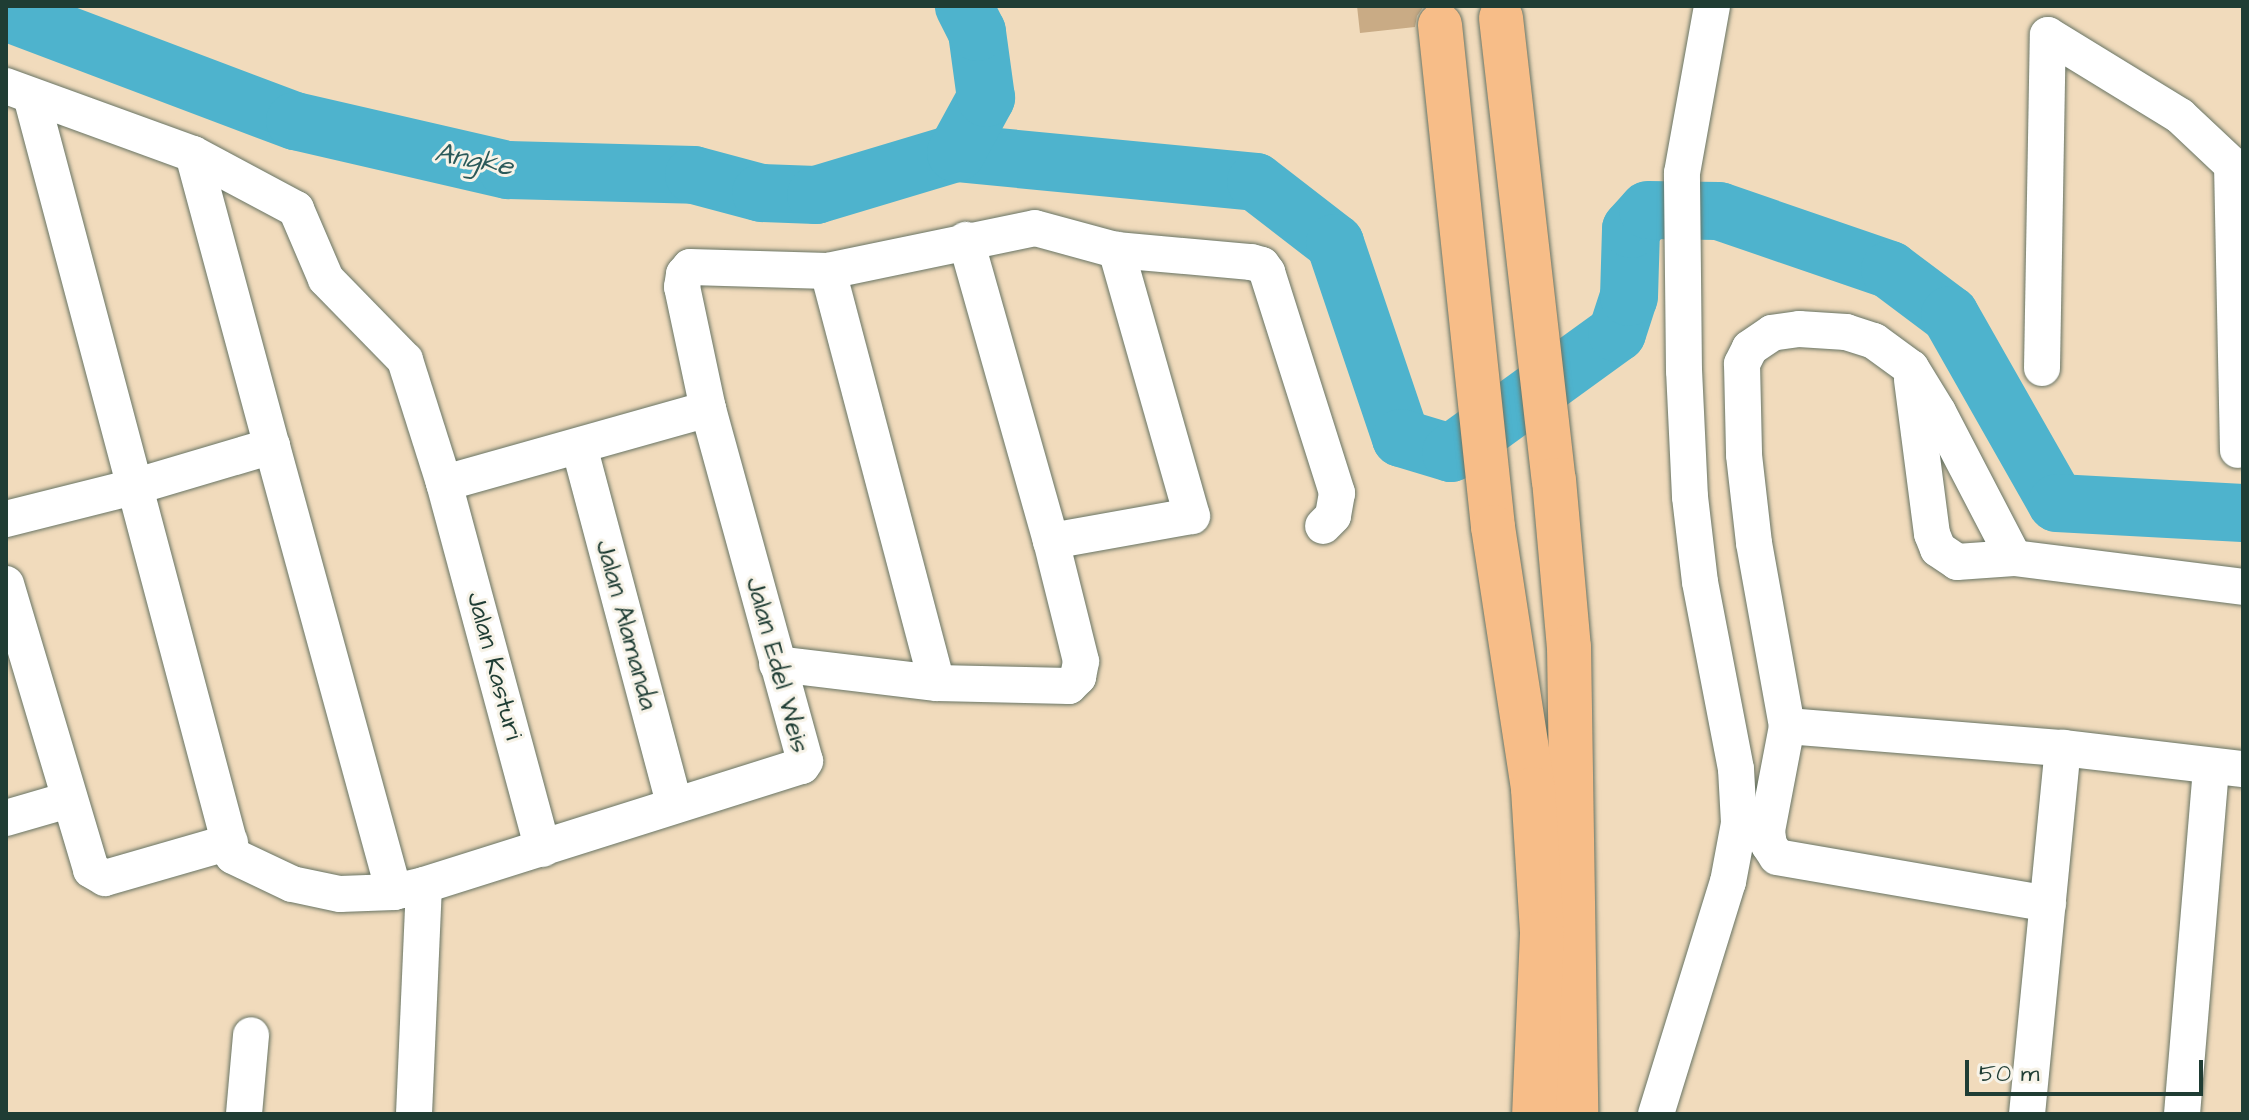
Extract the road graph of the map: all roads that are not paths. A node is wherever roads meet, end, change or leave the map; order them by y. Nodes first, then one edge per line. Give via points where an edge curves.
1 (1712, 6) edge
2 (1501, 18) dead end
3 (2048, 21) edge
4 (1440, 25) dead end
5 (19, 91) edge
6 (193, 154) junction
7 (2237, 168) edge
8 (966, 240) junction
9 (1116, 250) junction
10 (828, 271) junction
11 (1911, 368) junction
12 (2042, 368) dead end
13 (708, 409) junction
14 (272, 446) junction
15 (579, 446) junction
16 (2238, 450) dead end
17 (444, 483) junction
18 (137, 486) junction
19 (6, 519) edge
20 (1323, 526) dead end
21 (1051, 541) junction
22 (2014, 558) junction
23 (6, 584) edge
24 (2243, 587) edge
25 (16, 658) edge
26 (777, 664) junction
27 (937, 683) junction
28 (1787, 726) junction
29 (2063, 748) junction
30 (2227, 767) edge
31 (68, 800) junction
32 (674, 804) junction
33 (6, 818) edge
34 (230, 842) junction
35 (543, 849) junction
36 (409, 888) junction
37 (2048, 904) junction
38 (251, 1035) dead end
39 (244, 1114) edge
40 (414, 1114) edge
41 (1534, 1114) edge
42 (1576, 1114) edge
43 (1656, 1114) edge
44 (2027, 1114) edge
45 (2182, 1114) edge

1 - 43 street via 1682,173 1690,497 1700,582 1736,769 1739,823 1728,882
2 - 42 highway via 1569,647
3 - 7 street via 2180,116
3 - 12 street
4 - 41 highway via 1493,527 1533,789 1542,934
5 - 6 street, Jalan Kasturi
5 - 18 street
6 - 14 street
6 - 17 street, Jalan Kasturi via 296,209 326,279 405,360
7 - 16 street
8 - 9 street via 1035,228
8 - 10 street
8 - 21 street
9 - 20 street via 1262,265 1337,493 1333,516
9 - 21 street via 1192,516
10 - 13 street, Jalan Edel Weis via 690,267 682,287
10 - 27 street
11 - 22 street
11 - 22 street via 1938,549 1957,562
11 - 28 street via 1874,341 1846,332 1799,329 1761,339 1742,364 1744,455 1754,543
13 - 15 street
13 - 26 street, Jalan Edel Weis
14 - 18 street
14 - 36 street
15 - 17 street
15 - 32 street, Jalan Alamanda
17 - 35 street, Jalan Kasturi
18 - 19 street
18 - 34 street
21 - 27 street via 1081,661 1078,677 1069,686
22 - 24 street
23 - 25 street
25 - 31 street
26 - 27 street
26 - 32 street, Jalan Edel Weis via 805,752 802,766
28 - 29 street
28 - 37 street via 1767,831 1777,857
29 - 30 street
29 - 37 street
30 - 45 street
31 - 33 street
31 - 34 street via 85,858 91,870 105,878
32 - 35 street, Jalan Edel Weis
34 - 36 street, Jalan Edel Weis via 233,856 292,884 340,894
35 - 36 street, Jalan Edel Weis
36 - 40 street
37 - 44 street
38 - 39 street

